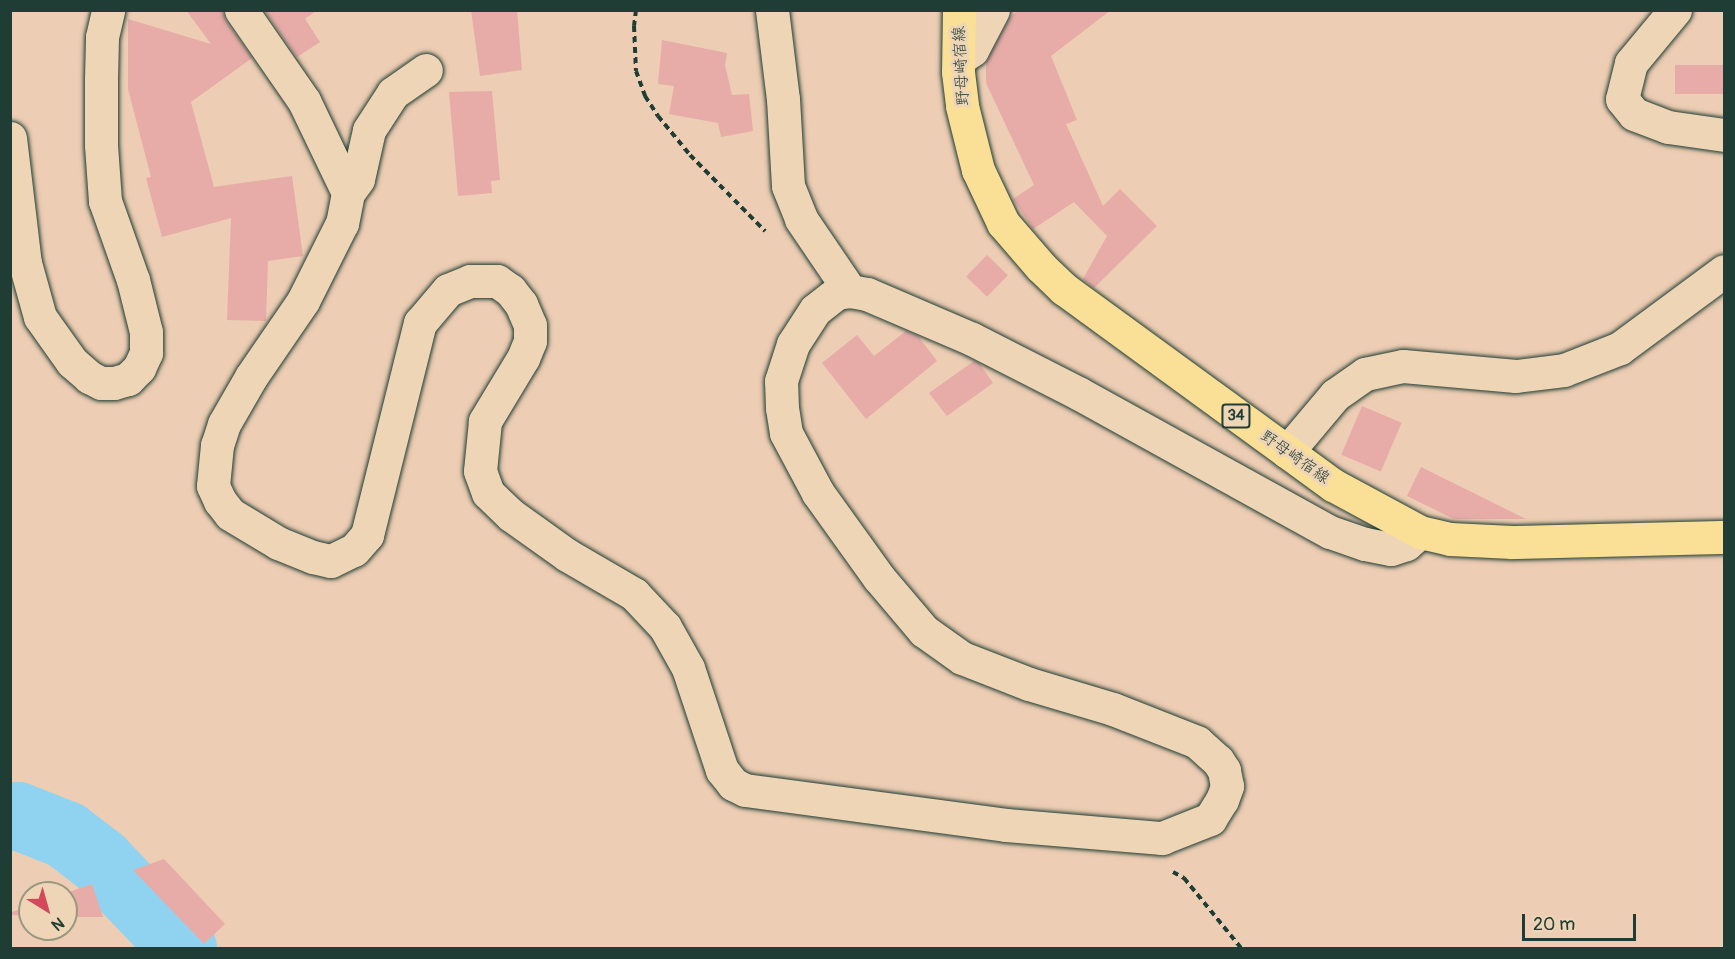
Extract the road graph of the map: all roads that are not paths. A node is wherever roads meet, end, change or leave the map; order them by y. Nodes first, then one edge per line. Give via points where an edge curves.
1 (108, 10) edge
2 (241, 10) edge
3 (772, 10) edge
4 (959, 10) edge
5 (993, 10) edge
6 (1675, 10) edge
7 (959, 59) junction
8 (426, 70) dead end
9 (1725, 135) edge
10 (10, 138) edge
11 (348, 193) junction
12 (1725, 271) edge
13 (850, 291) junction
14 (1287, 452) junction
15 (1420, 532) junction
16 (1725, 537) edge

1 - 10 street via 102,37 101,79 105,201 133,280 146,332 146,353 128,379 101,383 89,378 72,362 40,317 26,263
2 - 11 street via 304,101
3 - 13 street via 790,194 801,219
4 - 7 main road, 野母崎宿線 / 34
5 - 7 street via 972,50
6 - 9 street via 1631,63 1622,99 1635,114 1668,127
7 - 14 main road, 野母崎宿線 / 34 via 962,106 978,170 1003,223 1064,290
8 - 11 street via 393,93 369,130 358,179
11 - 13 street via 342,223 303,301 224,424 217,445 213,486 230,514 278,543 313,557 331,561 354,550 367,535 420,323 448,290 459,284 497,281 521,304 530,326 530,341 485,421 480,471 488,493 511,515 567,555 634,594 665,627 688,668 722,771 733,784 746,790 1006,825 1162,838 1210,819 1227,786 1224,770 1211,752 1166,729 962,658 924,631 879,578 818,493 786,434 782,381 785,362 802,327 822,305 837,293
12 - 14 street via 1620,348 1564,370 1515,376 1403,366 1365,374 1335,395
13 - 15 street via 867,294 972,339 1330,532 1391,549 1406,544
14 - 15 main road, 野母崎宿線 / 34 via 1333,485
15 - 16 main road, 野母崎宿線 / 34 via 1450,539 1512,542

